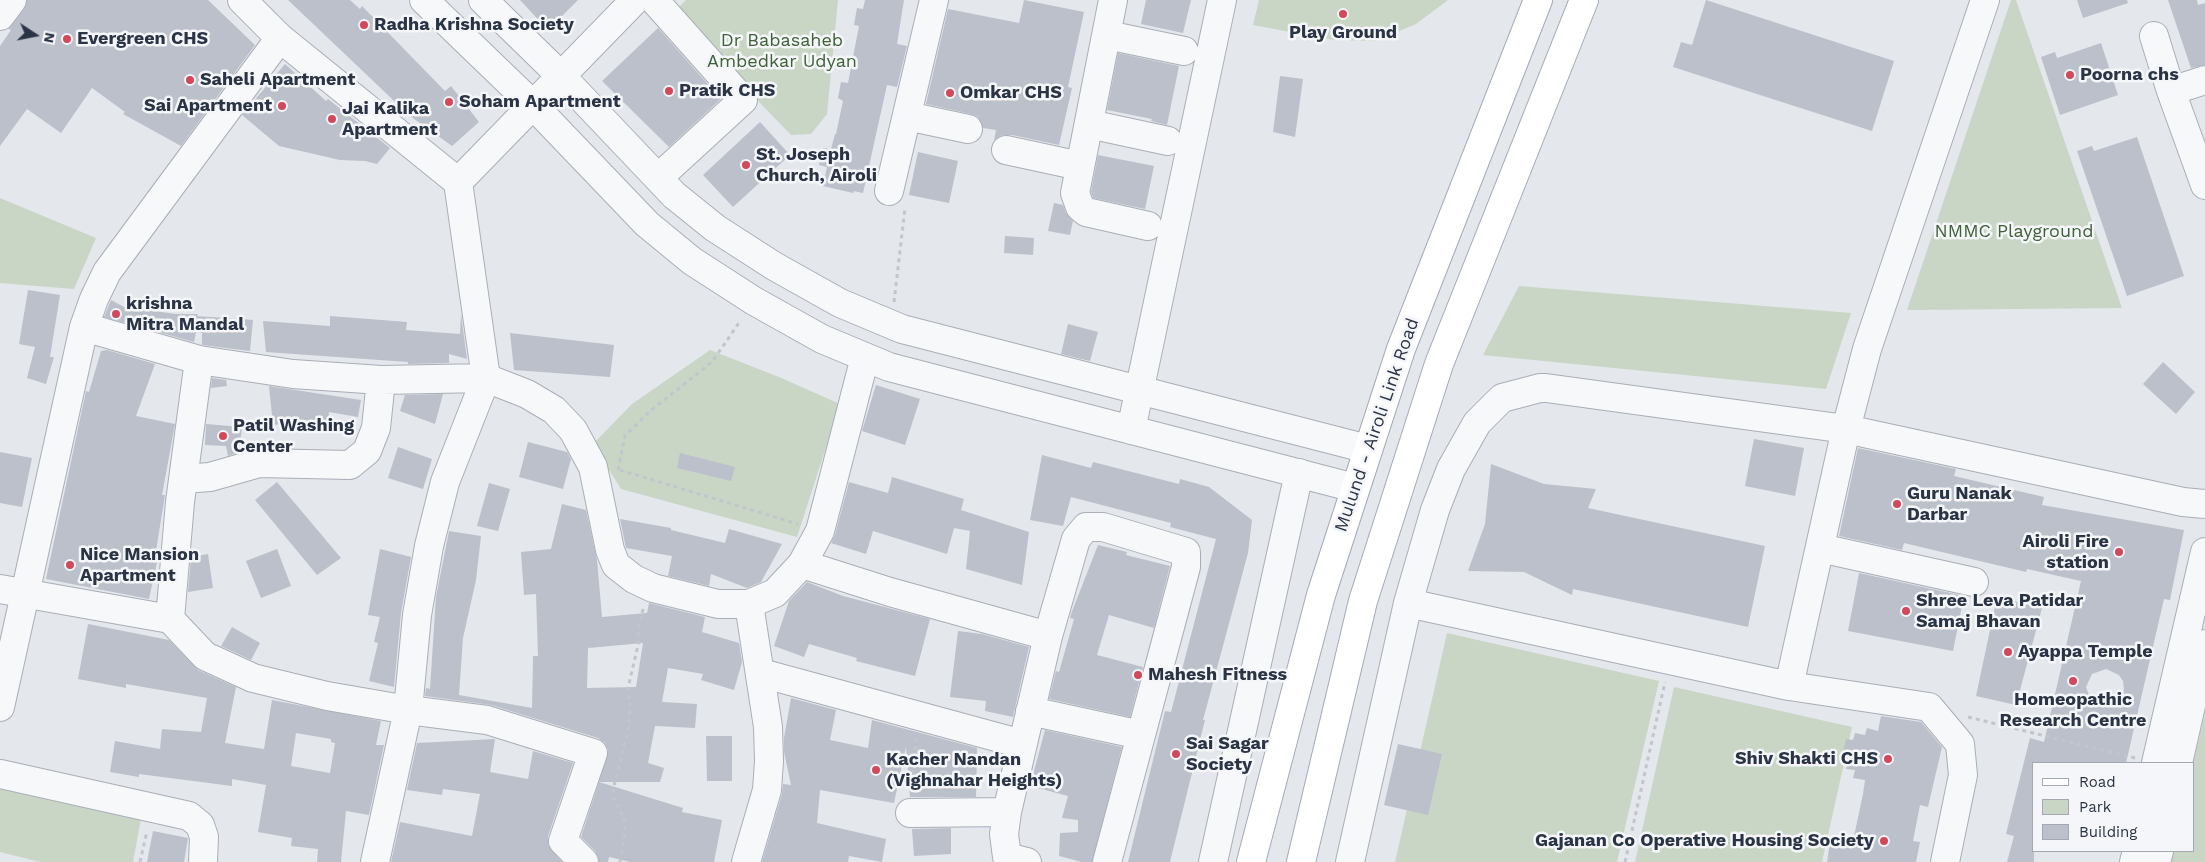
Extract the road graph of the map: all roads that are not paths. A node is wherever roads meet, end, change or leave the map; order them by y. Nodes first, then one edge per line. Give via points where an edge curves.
1 (12, 0) edge
2 (242, 0) edge
3 (424, 0) edge
4 (483, 0) edge
5 (635, 0) edge
6 (654, 0) edge
7 (934, 0) edge
8 (1114, 0) edge
9 (1222, 0) edge
10 (1538, 0) edge
11 (1584, 0) edge
12 (1985, 0) edge
13 (0, 16) edge
14 (1106, 35) junction
15 (2154, 36) dead end
16 (280, 38) junction
17 (1184, 51) dead end
18 (561, 76) junction
19 (2205, 80) edge
20 (2171, 91) junction
21 (533, 105) junction
22 (907, 116) junction
23 (1089, 124) junction
24 (968, 129) dead end
25 (1168, 141) dead end
26 (1006, 150) dead end
27 (1080, 166) junction
28 (658, 178) junction
29 (2204, 181) edge
30 (458, 182) junction
31 (897, 200) road end
32 (1148, 226) dead end
33 (84, 328) junction
34 (865, 357) junction
35 (199, 360) junction
36 (486, 378) junction
37 (381, 380) junction
38 (1141, 391) junction
39 (1846, 429) junction
40 (1132, 430) junction
41 (1368, 449) junction
42 (1300, 473) junction
43 (183, 479) junction
44 (1355, 488) junction
45 (2194, 503) edge
46 (2205, 517) edge
47 (1820, 548) junction
48 (2205, 552) edge
49 (802, 564) junction
50 (1974, 582) dead end
51 (13, 592) edge
52 (1408, 602) junction
53 (749, 604) junction
54 (170, 619) junction
55 (1048, 636) junction
56 (2205, 644) edge
57 (761, 673) junction
58 (1789, 686) junction
59 (0, 707) edge
60 (408, 710) junction
61 (1030, 711) junction
62 (1141, 735) junction
63 (1022, 744) junction
64 (2156, 762) edge
65 (2178, 762) edge
66 (0, 774) edge
67 (1007, 812) junction
68 (910, 813) road end
69 (203, 862) edge
70 (375, 862) edge
71 (584, 862) edge
72 (746, 862) edge
73 (1027, 862) edge
74 (1107, 862) edge
75 (1213, 862) edge
76 (1252, 862) edge
77 (1301, 862) edge
78 (1350, 862) edge
79 (1944, 862) edge

1 - 13 street
2 - 16 street
3 - 21 street
4 - 18 street
5 - 18 street
6 - 28 street via 743,100
7 - 22 street
8 - 14 street
9 - 38 street
10 - 41 main road, Mulund - Airoli Link Road via 1401,349
11 - 77 main road via 1440,364 1363,601
12 - 39 street via 1867,349
14 - 17 street
14 - 23 street
15 - 20 street
16 - 30 street
16 - 33 street via 107,272
18 - 21 street
18 - 28 street
19 - 20 street
20 - 29 street
21 - 30 street
21 - 34 street via 647,224 692,261 822,340
22 - 24 street
22 - 31 street
23 - 25 street
23 - 27 street
26 - 27 street
27 - 32 street via 1075,193 1080,207 1086,212
28 - 38 street via 715,228 840,303 902,329
30 - 36 street
33 - 35 street
33 - 51 street
34 - 40 street via 889,367
34 - 49 street via 820,531
35 - 37 street via 293,374
35 - 43 street
36 - 37 street
36 - 53 street via 527,394 554,410 606,469 610,550 616,565 648,586 718,604
36 - 60 street via 445,482 429,546 417,615
37 - 43 street via 376,428 367,451 350,466 259,463 210,477
38 - 40 street
38 - 41 street
39 - 45 street
39 - 47 street
39 - 52 street via 1546,388 1502,398 1477,423 1451,469 1435,510
40 - 42 street
41 - 44 main road, Mulund - Airoli Link Road
42 - 44 street
42 - 75 street
43 - 54 street
44 - 76 main road, Mulund - Airoli Link Road via 1321,595
45 - 46 street
47 - 50 street
47 - 58 street
48 - 64 street
49 - 53 street via 775,593
49 - 55 street
51 - 54 street
51 - 59 street
52 - 58 street
52 - 78 street
53 - 57 street
54 - 60 street via 204,656 253,678 327,696
55 - 61 street
55 - 62 street via 1076,539 1086,526 1103,527 1186,552 1186,567
56 - 65 street
57 - 63 street
57 - 72 street via 768,727 767,790
58 - 79 street via 1929,707 1960,744 1963,775
60 - 70 street
60 - 71 street via 487,720 593,753 563,841
61 - 62 street
61 - 63 street
62 - 74 street
63 - 67 street
66 - 69 street via 190,816 200,825 204,837
67 - 68 street
67 - 73 street via 1004,834 1007,858

